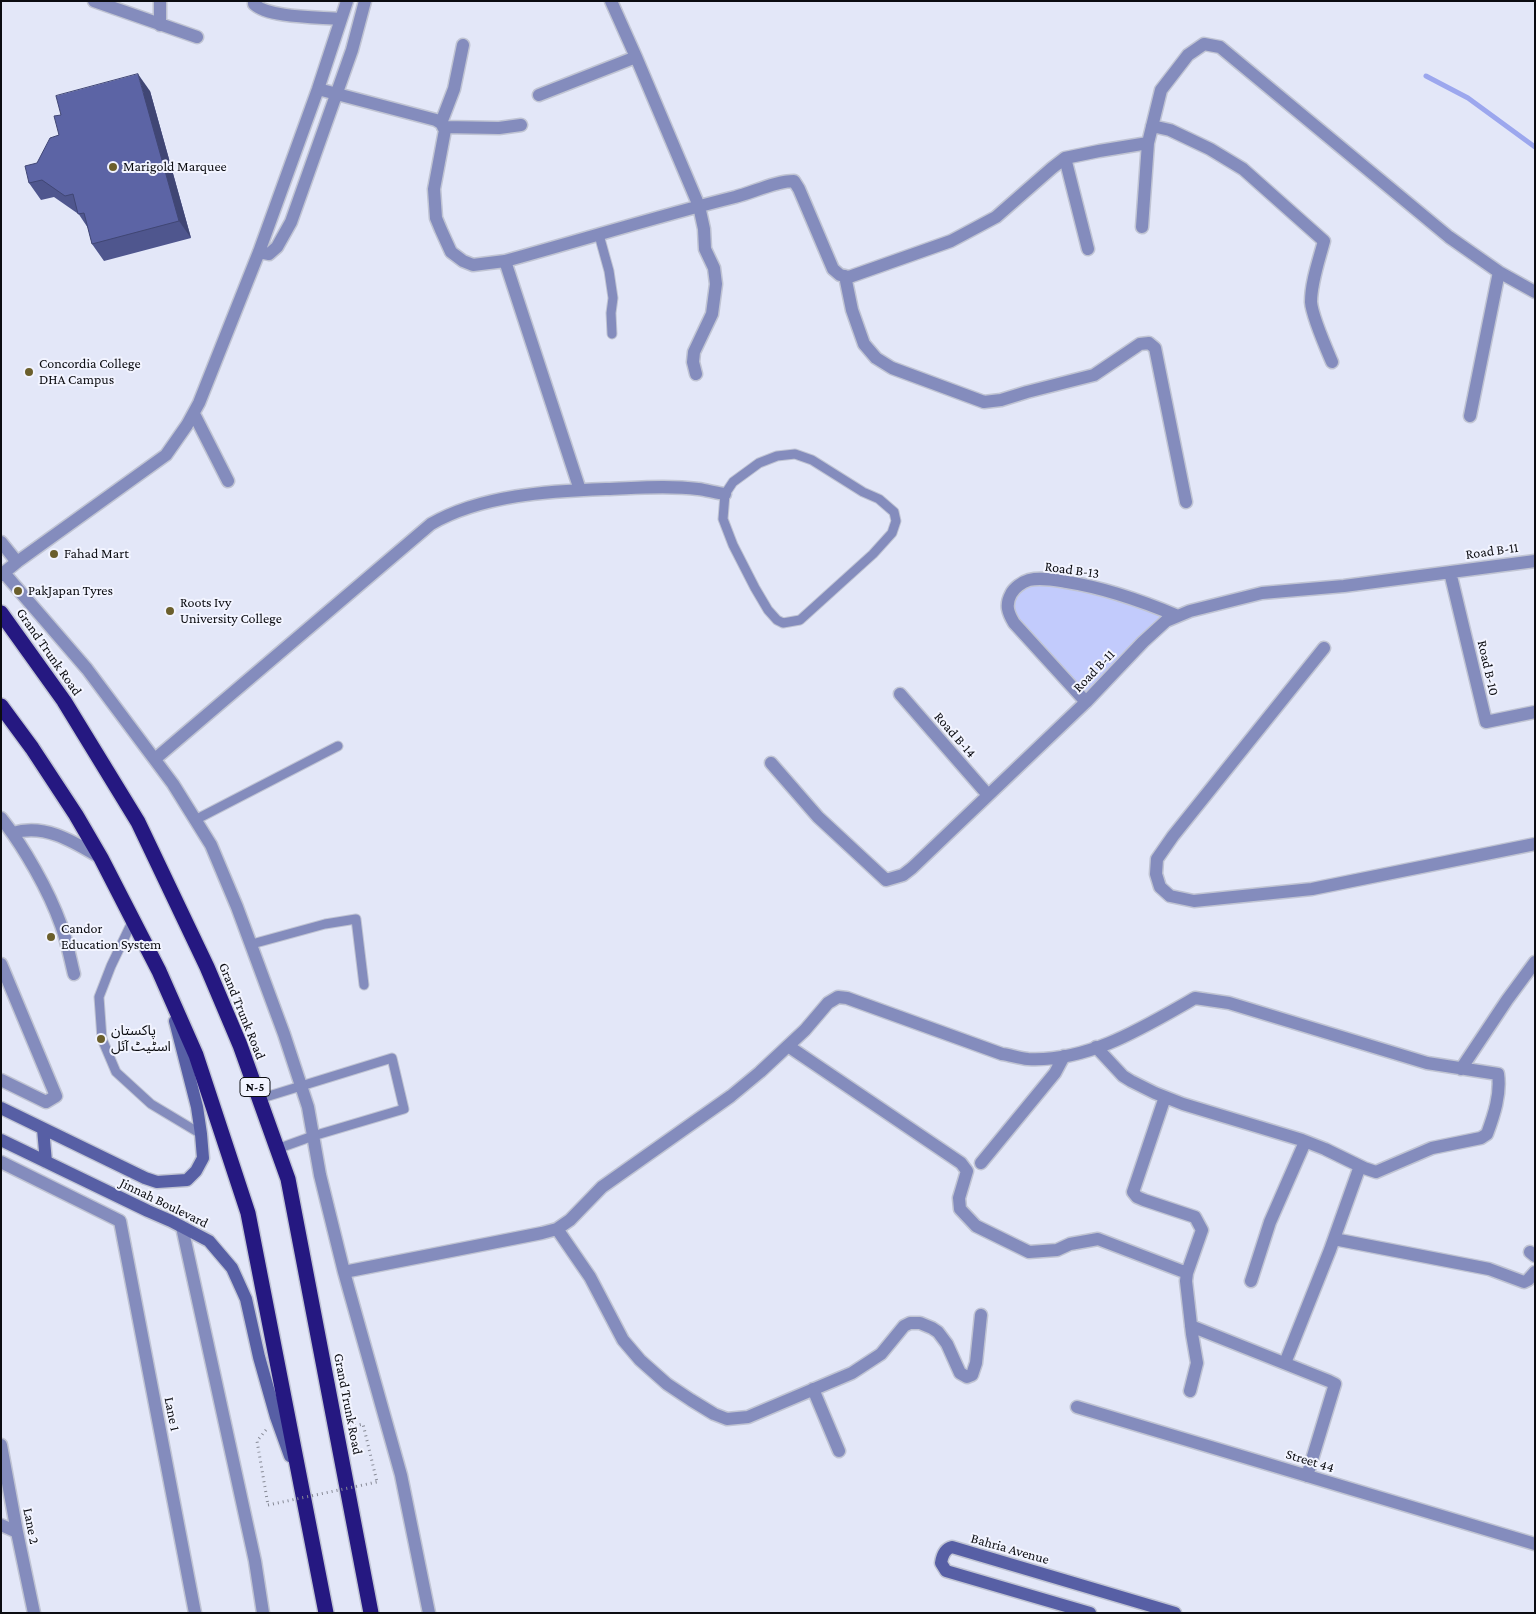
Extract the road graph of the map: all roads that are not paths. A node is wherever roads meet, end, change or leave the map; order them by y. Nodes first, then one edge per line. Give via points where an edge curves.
1 (94, 1) edge
2 (160, 1) edge
3 (254, 1) edge
4 (346, 1) edge
5 (365, 1) edge
6 (611, 1) edge
7 (340, 19) junction
8 (160, 25) junction
9 (196, 37) dead end
10 (463, 45) dead end
11 (636, 57) junction
12 (318, 89) junction
13 (337, 94) junction
14 (539, 95) dead end
15 (442, 125) junction
16 (521, 125) dead end
17 (1152, 126) junction
18 (1148, 143) junction
19 (1065, 158) junction
20 (699, 206) junction
21 (1142, 227) dead end
22 (599, 235) junction
23 (1088, 249) dead end
24 (260, 252) junction
25 (505, 261) junction
26 (1498, 272) junction
27 (845, 276) junction
28 (1535, 292) edge
29 (612, 334) dead end
30 (1332, 362) dead end
31 (696, 374) dead end
32 (194, 414) junction
33 (1470, 416) dead end
34 (228, 481) dead end
35 (580, 490) junction
36 (725, 494) junction
37 (1186, 502) dead end
38 (1, 542) edge
39 (1532, 561) edge
40 (17, 562) junction
41 (1450, 572) junction
42 (2, 574) edge
43 (1, 613) edge
44 (1178, 616) junction
45 (1324, 648) dead end
46 (900, 694) dead end
47 (1086, 702) junction
48 (1, 706) edge
49 (1535, 712) edge
50 (338, 746) dead end
51 (155, 759) junction
52 (771, 763) dead end
53 (988, 795) junction
54 (1, 818) edge
55 (195, 820) junction
56 (13, 833) junction
57 (1535, 844) edge
58 (101, 858) junction
59 (133, 920) junction
60 (252, 944) junction
61 (1535, 962) edge
62 (1, 964) edge
63 (159, 971) junction
64 (74, 974) dead end
65 (364, 985) dead end
66 (788, 1046) junction
67 (1096, 1048) junction
68 (1064, 1056) junction
69 (1461, 1069) junction
70 (1, 1080) edge
71 (301, 1086) junction
72 (1165, 1097) junction
73 (259, 1099) junction
74 (1, 1108) edge
75 (43, 1129) junction
76 (201, 1134) junction
77 (313, 1136) junction
78 (1, 1140) edge
79 (1306, 1142) junction
80 (277, 1150) junction
81 (1, 1162) edge
82 (46, 1162) junction
83 (981, 1164) dead end
84 (1360, 1166) junction
85 (182, 1227) junction
86 (556, 1229) junction
87 (1334, 1239) junction
88 (344, 1272) junction
89 (1535, 1272) edge
90 (1187, 1273) junction
91 (1251, 1281) dead end
92 (982, 1315) dead end
93 (1191, 1326) junction
94 (1284, 1363) junction
95 (813, 1389) junction
96 (1190, 1391) dead end
97 (1077, 1407) dead end
98 (1, 1445) edge
99 (840, 1451) dead end
100 (1307, 1476) junction
101 (302, 1489) junction
102 (1, 1525) edge
103 (17, 1532) junction
104 (1535, 1544) edge
105 (34, 1613) edge
106 (195, 1613) edge
107 (263, 1613) edge
108 (326, 1613) edge
109 (371, 1613) edge
110 (429, 1613) edge
111 (1090, 1613) edge
112 (1175, 1613) edge

1 - 8 street
2 - 8 street
3 - 7 street via 259,9 270,13
4 - 7 street
5 - 13 street
6 - 11 street
7 - 12 street
8 - 9 street
10 - 15 street
11 - 14 street
11 - 20 street
12 - 13 street
12 - 24 street
13 - 15 street via 436,120
13 - 24 street via 291,222 277,247 269,254
15 - 16 street via 499,128
15 - 25 street via 445,130 434,188 436,218 451,252 473,265
17 - 18 street
17 - 26 street via 1161,90 1188,55 1204,44 1220,47 1449,237
17 - 30 street via 1170,130 1243,169 1324,240 1311,304
18 - 19 street
18 - 21 street
19 - 23 street
19 - 27 street via 996,217 951,241
20 - 22 street
20 - 27 street via 794,181 833,268
20 - 31 street via 705,249 714,268 716,284 712,314 694,352
22 - 25 street
22 - 29 lane via 613,298
24 - 32 street
25 - 35 street
26 - 28 street
26 - 33 street
27 - 37 street via 864,344 876,358 892,368 984,402 1094,375 1140,344 1149,343 1155,348
32 - 34 street
32 - 40 street via 166,455
35 - 36 street via 641,487 698,489
35 - 51 street via 518,496 465,508 431,524
36 - 36 lane via 733,482 759,463 795,454 812,460 879,500 894,512 896,522 892,533 872,554 800,620 783,623 768,610 733,545 723,519
38 - 40 street
39 - 41 street, Road B-11
40 - 42 street
41 - 44 street, Road B-11 via 1262,594
41 - 49 street, Road B-10 via 1486,722
42 - 51 street via 87,669
43 - 73 highway, Grand Trunk Road / N-5 via 64,701 138,822 207,967
44 - 47 street, Road B-11 via 1166,621 1143,642
44 - 47 street, Road B-13 via 1088,585 1048,579 1028,580 1014,589 1007,611 1014,623
45 - 57 street via 1157,858 1156,874 1160,887 1170,896 1194,901 1312,889
46 - 53 street, Road B-14
47 - 53 street, Road B-11
48 - 58 highway via 32,748
50 - 55 lane
51 - 55 street
52 - 53 street, Road B-11 via 818,817 886,880 903,875 912,868
54 - 56 street
55 - 60 street via 211,845
56 - 58 street via 35,829 53,834
56 - 64 street via 41,881 61,926
58 - 59 highway
59 - 63 highway
59 - 76 lane via 110,966 100,997 102,1039 116,1072 151,1104
60 - 65 lane via 356,919
60 - 71 street
61 - 69 street
62 - 70 street via 56,1096 46,1102
63 - 76 street, Jinnah Boulevard via 177,1025
63 - 101 highway via 196,1055 248,1212
66 - 68 street via 828,1003 838,997 1002,1054 1027,1059
66 - 86 street via 731,1096 602,1187 570,1220
66 - 90 street via 961,1163 967,1171 959,1198 960,1209 976,1226 1029,1252 1057,1250 1098,1239
67 - 68 street
67 - 69 street via 1120,1039 1195,998 1229,1003 1427,1063
67 - 72 street via 1130,1081
68 - 83 street via 1055,1073
69 - 84 street via 1498,1074 1495,1111 1488,1134 1432,1148 1376,1172
71 - 73 lane
71 - 77 street
71 - 77 lane via 392,1058 404,1109
72 - 79 street
72 - 90 street via 1133,1192 1144,1200 1194,1217 1200,1225 1202,1230
73 - 80 highway, Grand Trunk Road / N-5
74 - 75 street, Jinnah Boulevard
75 - 76 street, Jinnah Boulevard via 157,1182 187,1180 196,1171 203,1158
75 - 82 street
77 - 80 lane
77 - 88 street
78 - 82 street, Jinnah Boulevard
79 - 84 street
79 - 91 street via 1270,1222
80 - 109 highway, Grand Trunk Road / N-5 via 288,1179
81 - 106 street, Lane 1 via 120,1221
82 - 85 street, Jinnah Boulevard
84 - 87 street
85 - 101 street, Jinnah Boulevard via 209,1241 232,1268 246,1299 276,1417
85 - 107 street via 255,1561
86 - 88 street
86 - 95 street via 590,1277 623,1340 650,1370 691,1400 727,1419 748,1417
87 - 89 street via 1489,1269 1524,1282
87 - 94 street
88 - 110 street via 401,1475
90 - 93 street
92 - 95 street via 972,1375 967,1377 960,1373 938,1332 920,1323 910,1323 874,1360
93 - 94 street
93 - 96 street via 1197,1363
94 - 100 street via 1335,1384
95 - 99 street
97 - 100 street, Street 44
98 - 103 street, Lane 2
100 - 104 street, Street 44
101 - 108 highway
102 - 103 street
103 - 105 street, Lane 2
111 - 112 street, Bahria Avenue via 946,1571 941,1564 944,1552 952,1547

